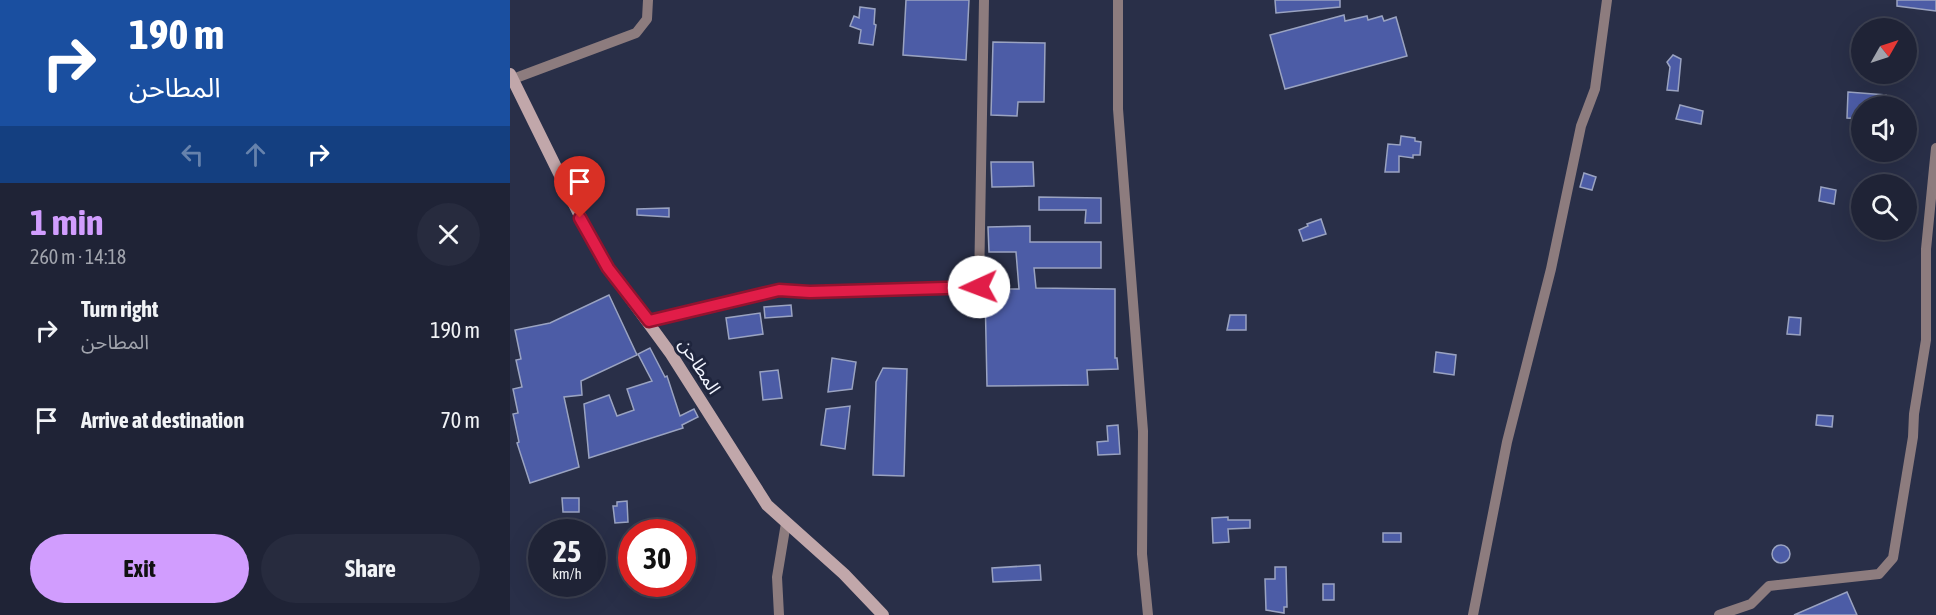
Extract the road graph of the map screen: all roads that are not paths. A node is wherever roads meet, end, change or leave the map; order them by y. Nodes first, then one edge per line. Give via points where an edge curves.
1 (648, 0) edge
2 (984, 0) edge
3 (1118, 0) edge
4 (1607, 0) edge
5 (512, 77) edge
6 (1936, 148) edge
7 (649, 321) junction
8 (786, 523) junction
9 (779, 615) edge
10 (883, 615) edge
11 (1148, 615) edge
12 (1473, 615) edge
13 (1719, 615) edge

1 - 5 street via 647,19 636,33
2 - 7 street via 979,287 779,290
3 - 11 street via 1118,109 1143,431 1142,554
4 - 12 street via 1595,89 1581,126 1551,269 1507,442
5 - 7 main road, المطاحن via 608,268
6 - 13 street via 1926,249 1926,340 1893,558 1879,574 1769,586 1750,604
7 - 8 main road, المطاحن via 767,505
8 - 9 street via 777,577
8 - 10 main road, المطاحن

